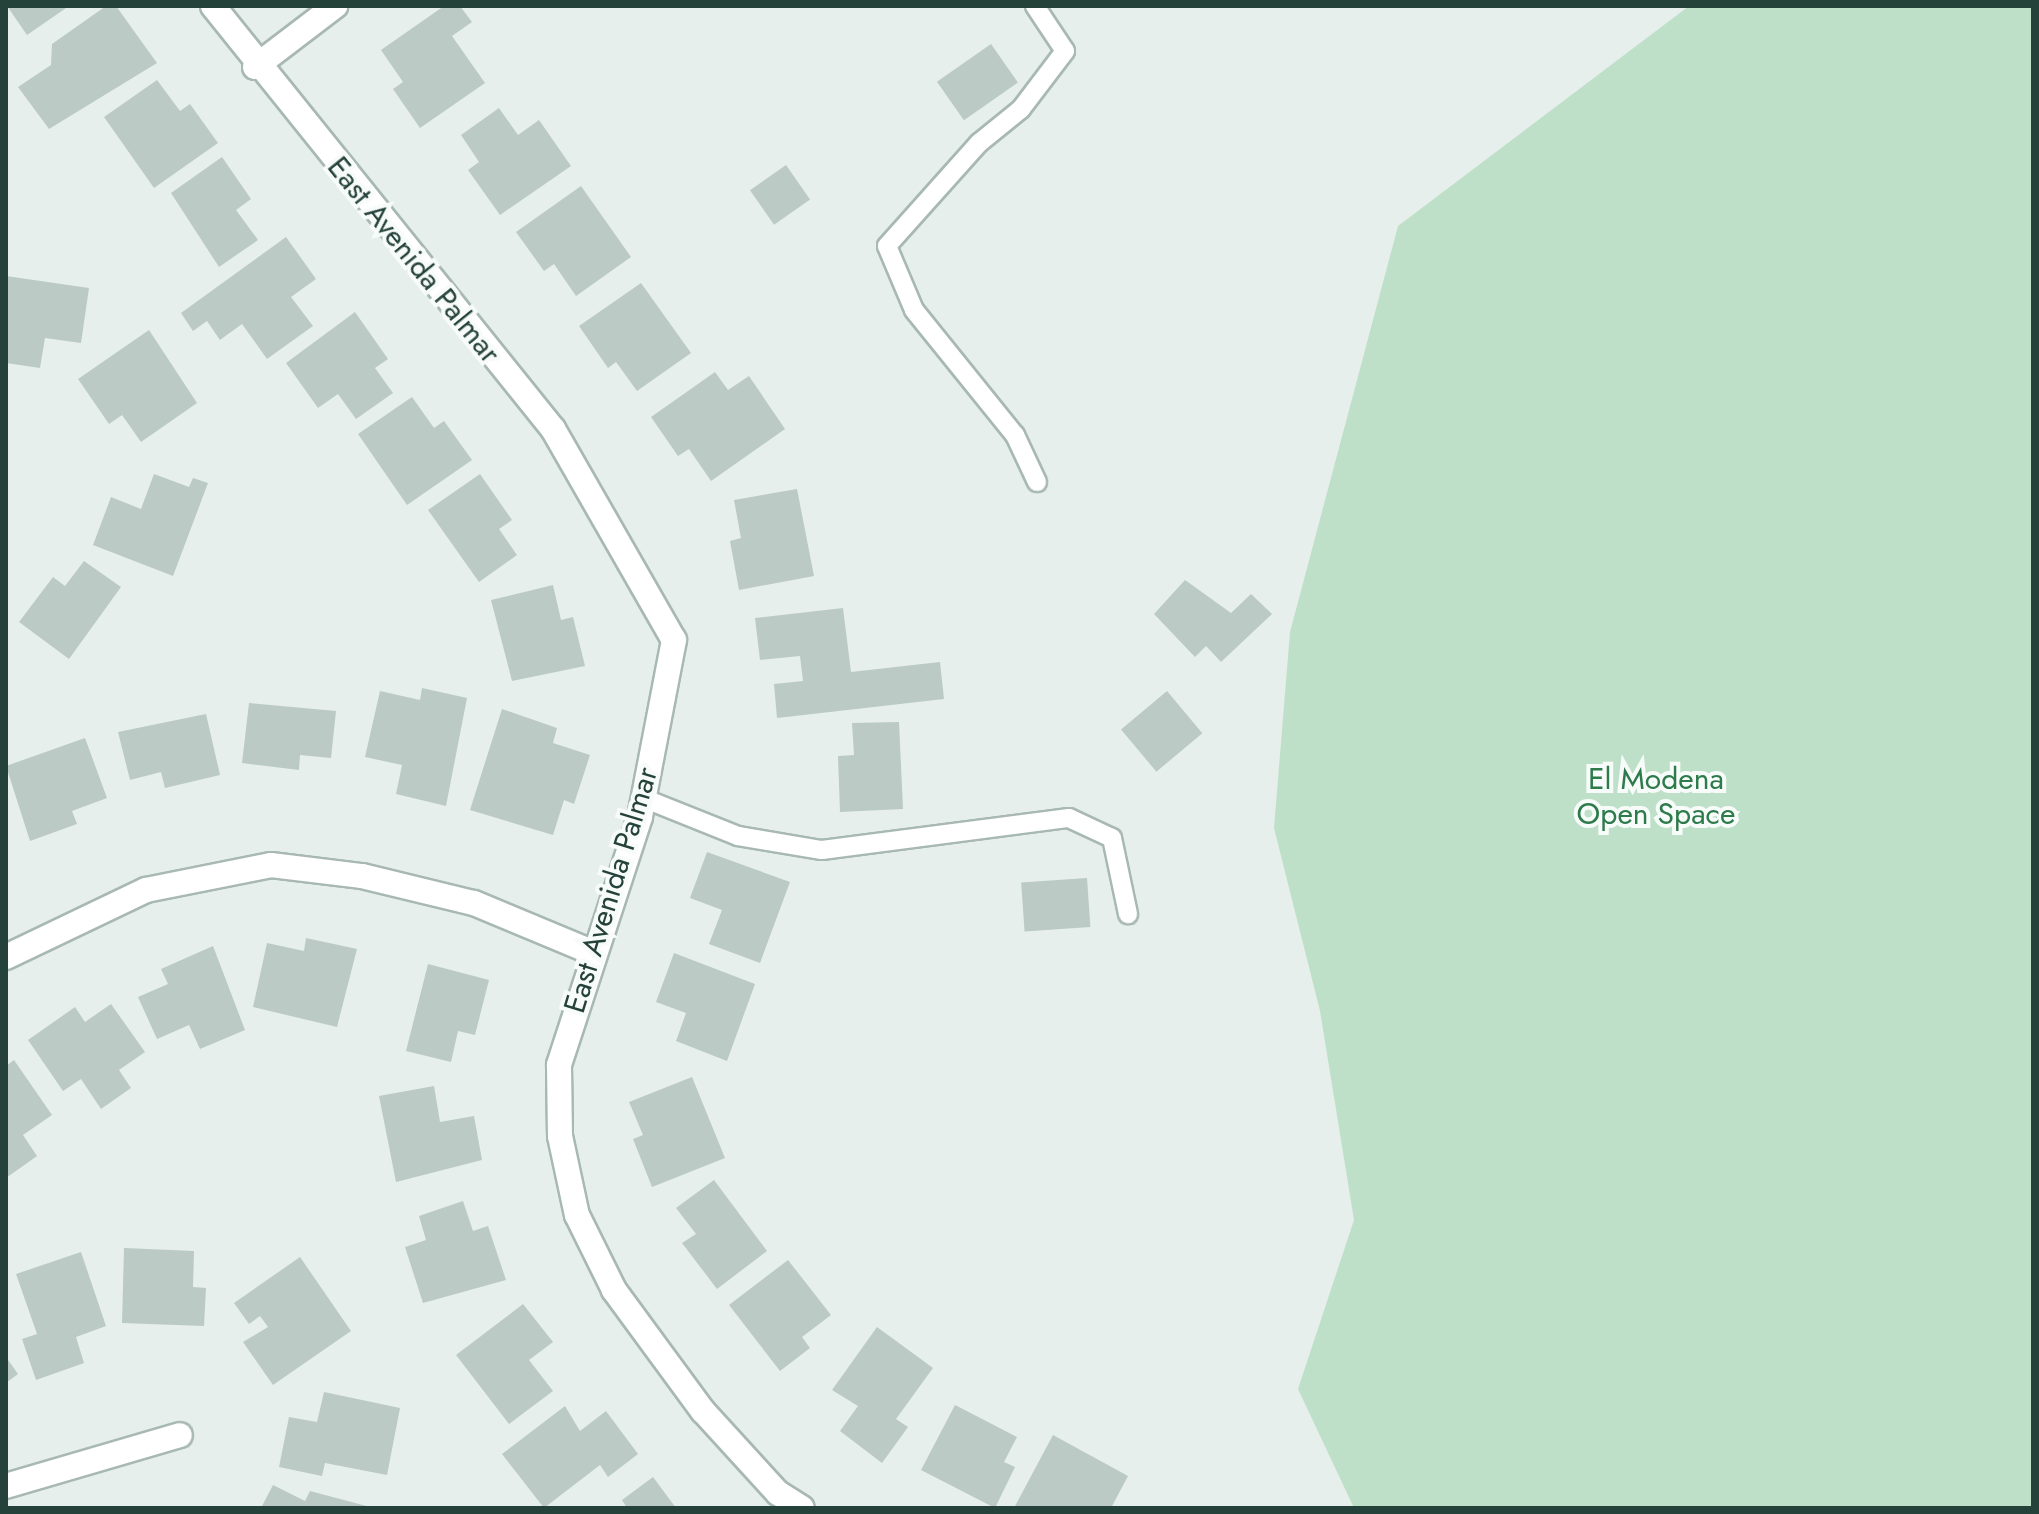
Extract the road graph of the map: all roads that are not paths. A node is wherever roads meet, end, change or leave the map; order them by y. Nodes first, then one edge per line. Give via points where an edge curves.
1 (213, 6) edge
2 (335, 6) edge
3 (1035, 6) edge
4 (255, 67) junction
5 (1037, 482) dead end
6 (643, 798) junction
7 (1128, 914) dead end
8 (592, 952) junction
9 (6, 957) edge
10 (180, 1435) dead end
11 (6, 1486) edge
12 (802, 1508) edge

1 - 4 street, East Avenida Palmar
2 - 4 street
3 - 5 lane via 1065,51 1021,109 979,143 887,246 914,310 1015,435
4 - 6 street, East Avenida Palmar via 553,429 674,640
6 - 7 lane via 738,836 822,850 1069,818 1112,838
6 - 8 street, East Avenida Palmar
8 - 9 street via 474,903 362,876 271,865 146,890
8 - 12 street, East Avenida Palmar via 559,1065 560,1136 577,1215 614,1290 703,1411
10 - 11 street

